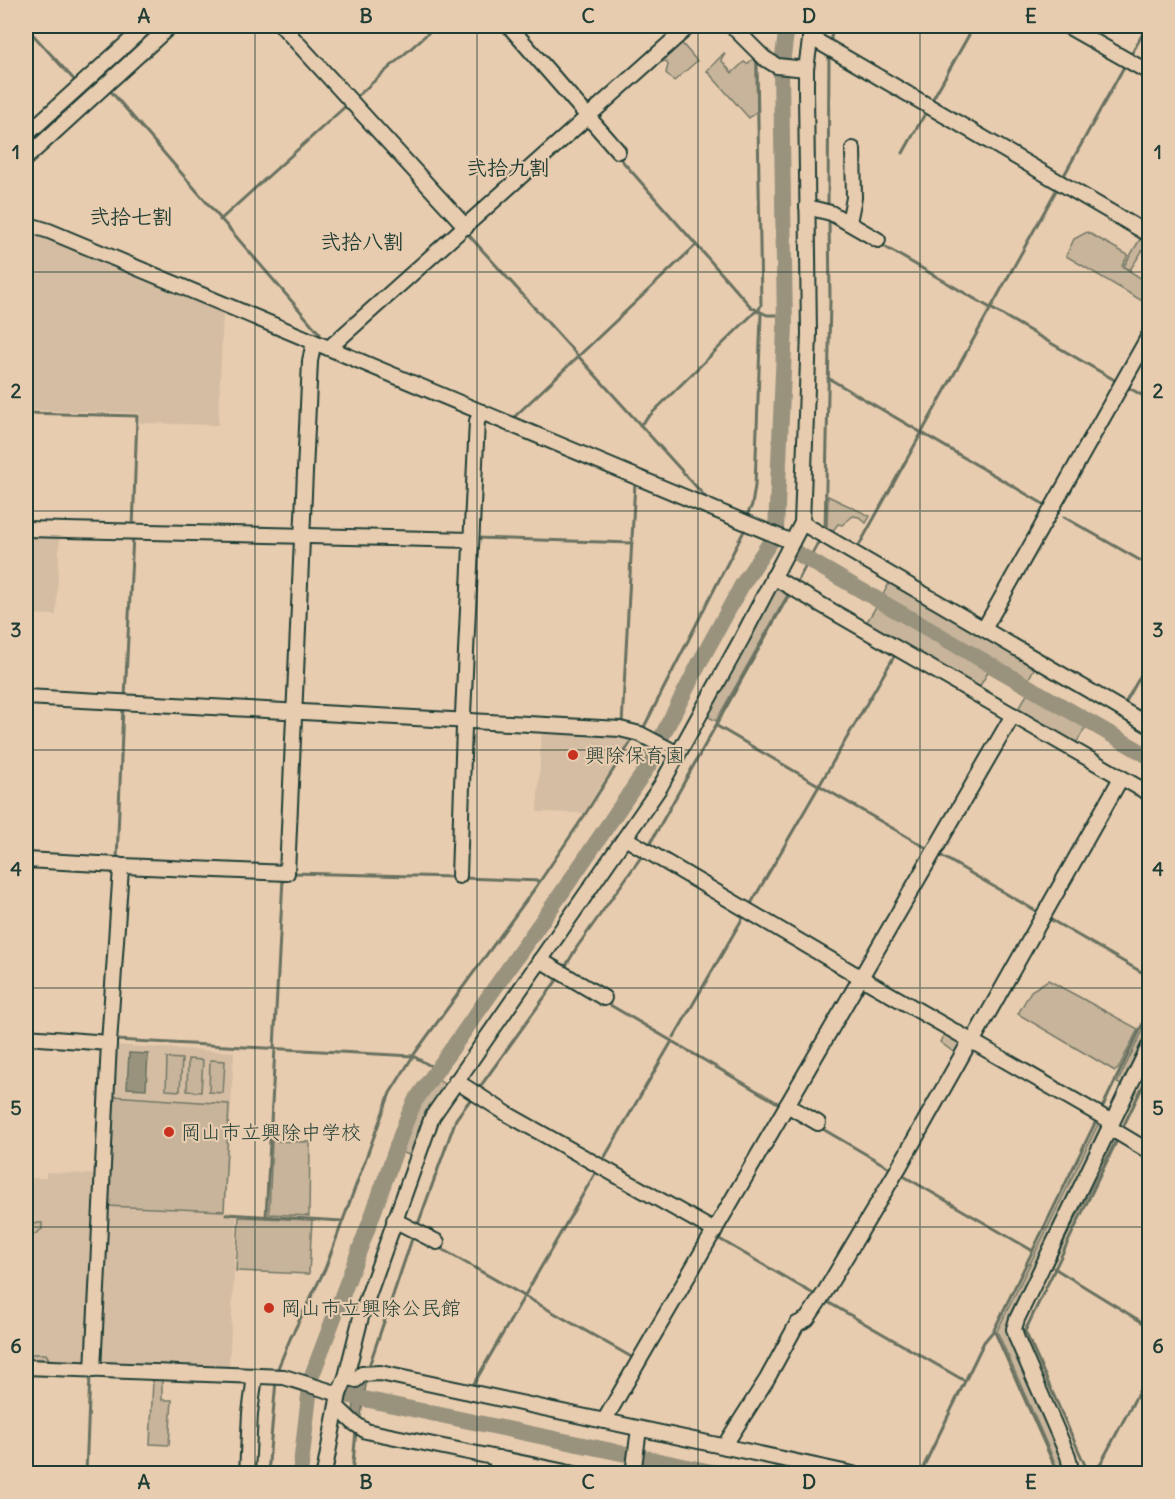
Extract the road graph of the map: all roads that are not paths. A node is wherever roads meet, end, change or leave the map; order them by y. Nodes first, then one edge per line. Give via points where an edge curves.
1 (146, 26) edge
2 (170, 26) edge
3 (282, 26) edge
4 (509, 26) edge
5 (689, 26) edge
6 (732, 26) edge
7 (1067, 26) edge
8 (811, 31) edge
9 (806, 69) junction
10 (1149, 73) edge
11 (588, 117) junction
12 (26, 135) edge
13 (853, 149) dead end
14 (618, 151) dead end
15 (26, 158) edge
16 (807, 207) junction
17 (849, 222) junction
18 (26, 224) edge
19 (464, 228) junction
20 (1149, 235) edge
21 (879, 240) dead end
22 (1149, 334) edge
23 (313, 345) junction
24 (329, 348) junction
25 (480, 415) junction
26 (802, 523) junction
27 (26, 529) edge
28 (302, 537) junction
29 (471, 539) junction
30 (789, 541) junction
31 (773, 577) junction
32 (986, 626) junction
33 (26, 697) edge
34 (295, 711) junction
35 (1012, 717) junction
36 (463, 720) junction
37 (1149, 726) edge
38 (678, 754) junction
39 (1121, 778) junction
40 (1149, 794) edge
41 (625, 838) junction
42 (26, 860) edge
43 (121, 868) junction
44 (459, 876) dead end
45 (540, 960) junction
46 (860, 977) junction
47 (604, 998) dead end
48 (26, 1037) edge
49 (109, 1042) junction
50 (969, 1042) junction
51 (1149, 1044) edge
52 (456, 1081) junction
53 (787, 1105) junction
54 (818, 1123) dead end
55 (1110, 1125) junction
56 (1149, 1152) edge
57 (394, 1220) junction
58 (714, 1231) junction
59 (437, 1242) dead end
60 (26, 1367) edge
61 (93, 1370) junction
62 (346, 1377) junction
63 (254, 1380) junction
64 (338, 1401) junction
65 (606, 1417) junction
66 (639, 1429) junction
67 (727, 1444) junction
68 (498, 1458) junction
69 (635, 1462) edge
70 (789, 1467) edge
71 (247, 1473) edge
72 (324, 1473) edge
73 (496, 1473) edge
74 (574, 1473) edge
75 (853, 1473) edge
76 (1072, 1473) edge

1 - 12 street
2 - 15 street
3 - 19 street
4 - 11 street
5 - 11 street
6 - 9 street via 764,58 781,67
7 - 10 street
8 - 9 street
8 - 20 street
9 - 16 street
11 - 14 street
11 - 19 street
13 - 17 street via 854,198
16 - 17 street
16 - 26 street via 809,334
17 - 21 street
18 - 23 street
19 - 24 street
22 - 32 street
23 - 24 street
23 - 28 street
24 - 25 street
25 - 29 street
25 - 30 street
26 - 30 street
26 - 32 street
27 - 28 street
28 - 29 street
28 - 34 street
29 - 36 street
30 - 31 street
31 - 35 street
31 - 38 street
32 - 37 street
33 - 34 street
34 - 36 street
34 - 43 street via 287,873
35 - 39 street
35 - 46 street
36 - 38 street via 620,729 635,732
36 - 44 street
38 - 41 street
39 - 40 street
39 - 50 street
41 - 45 street
41 - 46 street
42 - 43 street
43 - 49 street
45 - 47 street
45 - 52 street
46 - 50 street
46 - 53 street
48 - 49 street
49 - 61 street
50 - 55 street
50 - 67 street via 823,1295 798,1324
51 - 55 street
52 - 57 street via 427,1128
52 - 58 street
53 - 54 street
53 - 58 street
55 - 56 street
55 - 76 street via 1014,1329
57 - 59 street
57 - 62 street via 362,1313
58 - 65 street
60 - 61 street
61 - 63 street
62 - 64 street
62 - 65 street via 356,1380 366,1373 381,1373
63 - 64 street via 277,1377 308,1383
63 - 71 street
64 - 68 street via 366,1431
64 - 72 street
65 - 66 street
66 - 67 street
66 - 69 street
67 - 70 street
68 - 73 street
68 - 74 street
70 - 75 street

